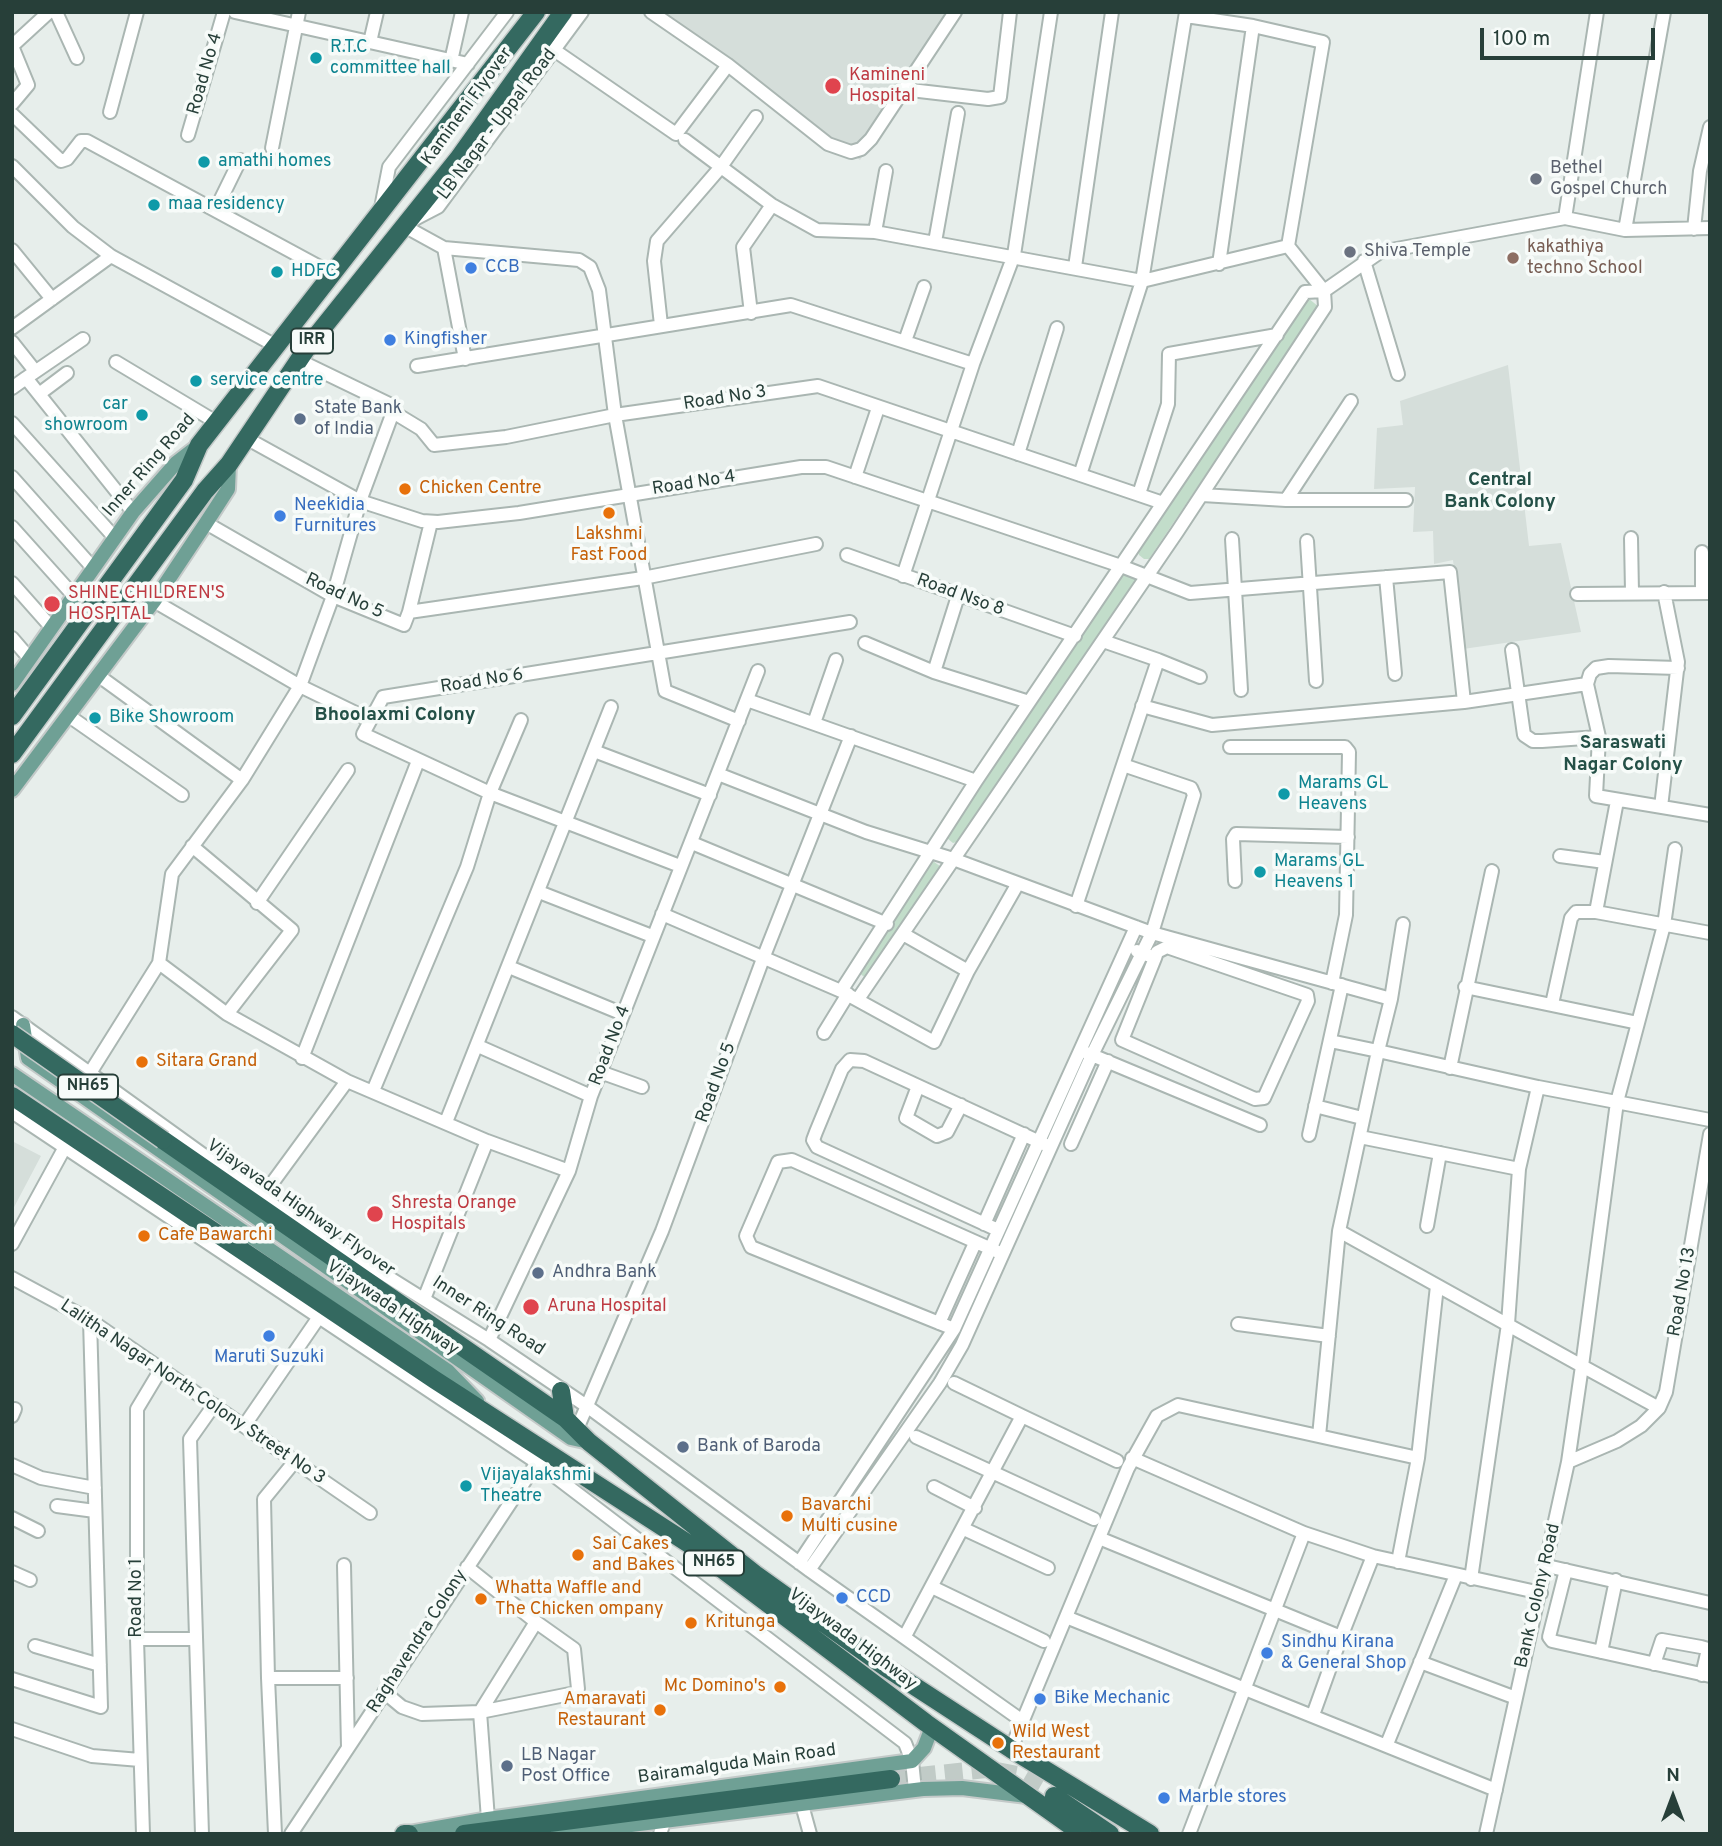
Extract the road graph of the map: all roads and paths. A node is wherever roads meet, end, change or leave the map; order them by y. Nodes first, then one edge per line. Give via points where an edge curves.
1 (49, 12) edge
2 (56, 12) edge
3 (137, 12) edge
4 (224, 12) edge
5 (235, 12) edge
6 (299, 12) edge
7 (377, 12) edge
8 (461, 12) edge
9 (507, 12) edge
10 (536, 12) edge
11 (563, 12) edge
12 (582, 12) edge
13 (651, 12) edge
14 (955, 12) edge
15 (1010, 12) edge
16 (1051, 12) edge
17 (1112, 12) edge
18 (1597, 12) edge
19 (1664, 12) edge
20 (1186, 14) edge
21 (1253, 26) junction
22 (295, 27) junction
23 (370, 42) junction
24 (12, 46) edge
25 (554, 50) junction
26 (77, 58) dead end
27 (451, 61) junction
28 (467, 65) junction
29 (728, 65) junction
30 (902, 89) junction
31 (12, 104) edge
32 (110, 112) dead end
33 (958, 113) dead end
34 (12, 114) edge
35 (756, 117) dead end
36 (1710, 127) edge
37 (188, 135) dead end
38 (685, 140) dead end
39 (272, 148) dead end
40 (240, 160) dead end
41 (12, 166) edge
42 (720, 168) junction
43 (1705, 171) edge
44 (886, 172) dead end
45 (772, 205) junction
46 (216, 209) junction
47 (379, 215) junction
48 (1565, 218) junction
49 (404, 226) junction
50 (1710, 228) edge
51 (1694, 229) junction
52 (1625, 230) junction
53 (875, 232) junction
54 (935, 242) junction
55 (1288, 246) junction
56 (444, 248) junction
57 (12, 250) edge
58 (1014, 255) junction
59 (111, 256) junction
60 (1364, 261) junction
61 (1219, 264) junction
62 (1075, 267) junction
63 (327, 279) junction
64 (1142, 281) junction
65 (924, 287) dead end
66 (1324, 291) junction
67 (52, 299) junction
68 (344, 301) junction
69 (751, 313) junction
70 (14, 324) edge
71 (661, 325) junction
72 (1057, 328) dead end
73 (288, 330) junction
74 (604, 334) junction
75 (1277, 335) junction
76 (83, 339) dead end
77 (905, 341) junction
78 (12, 342) edge
79 (309, 345) junction
80 (276, 346) junction
81 (465, 359) junction
82 (298, 360) junction
83 (116, 362) dead end
84 (973, 364) junction
85 (417, 366) dead end
86 (67, 373) dead end
87 (1398, 374) dead end
88 (31, 375) junction
89 (12, 388) edge
90 (39, 394) junction
91 (1351, 401) dead end
92 (878, 408) junction
93 (394, 412) junction
94 (615, 415) junction
95 (216, 422) junction
96 (12, 423) edge
97 (953, 432) junction
98 (246, 438) junction
99 (199, 445) junction
100 (1017, 454) junction
101 (229, 464) junction
102 (1080, 475) junction
103 (12, 477) edge
104 (855, 477) junction
105 (629, 494) junction
106 (1139, 494) junction
107 (1202, 495) junction
108 (1286, 500) junction
109 (1406, 500) dead end
110 (360, 501) junction
111 (930, 502) junction
112 (1163, 503) junction
113 (133, 512) junction
114 (431, 522) junction
115 (206, 523) junction
116 (12, 527) edge
117 (115, 538) junction
118 (1631, 538) dead end
119 (1232, 539) dead end
120 (1307, 541) dead end
121 (816, 544) dead end
122 (1702, 552) dead end
123 (847, 555) dead end
124 (1121, 566) junction
125 (93, 568) junction
126 (903, 576) junction
127 (1146, 577) junction
128 (1386, 577) junction
129 (643, 578) junction
130 (1310, 581) junction
131 (12, 583) edge
132 (1235, 589) junction
133 (1632, 592) junction
134 (1664, 592) junction
135 (1706, 593) edge
136 (1577, 594) dead end
137 (73, 595) junction
138 (333, 596) junction
139 (958, 596) junction
140 (154, 601) junction
141 (409, 612) junction
142 (850, 622) dead end
143 (51, 627) junction
144 (1074, 636) junction
145 (12, 638) edge
146 (1102, 641) junction
147 (865, 643) dead end
148 (1512, 650) dead end
149 (658, 654) junction
150 (30, 659) junction
151 (836, 660) dead end
152 (1158, 660) junction
153 (1678, 668) junction
154 (758, 671) dead end
155 (934, 672) junction
156 (1395, 674) dead end
157 (99, 676) junction
158 (1199, 677) dead end
159 (1316, 681) dead end
160 (12, 684) edge
161 (1587, 684) junction
162 (300, 686) junction
163 (1241, 690) dead end
164 (1519, 695) junction
165 (747, 700) junction
166 (1029, 702) junction
167 (1464, 702) junction
168 (1142, 706) junction
169 (611, 707) dead end
170 (12, 716) edge
171 (69, 716) junction
172 (370, 720) junction
173 (521, 720) dead end
174 (739, 721) junction
175 (814, 723) junction
176 (851, 736) junction
177 (1600, 737) junction
178 (1230, 747) dead end
179 (594, 751) junction
180 (12, 754) edge
181 (418, 761) junction
182 (1123, 765) junction
183 (348, 770) dead end
184 (718, 774) junction
185 (242, 780) junction
186 (976, 781) junction
187 (12, 790) edge
188 (491, 793) junction
189 (182, 795) dead end
190 (710, 795) junction
191 (1617, 801) junction
192 (1661, 807) junction
193 (821, 813) junction
194 (1710, 815) edge
195 (568, 821) junction
196 (1348, 837) junction
197 (692, 843) junction
198 (192, 846) junction
199 (1675, 849) dead end
200 (932, 852) junction
201 (1560, 856) dead end
202 (953, 859) junction
203 (1605, 862) junction
204 (680, 866) junction
205 (1492, 871) dead end
206 (1235, 881) dead end
207 (793, 883) junction
208 (1017, 885) junction
209 (539, 892) junction
210 (257, 903) junction
211 (1076, 906) junction
212 (1596, 912) junction
213 (662, 914) junction
214 (887, 924) junction
215 (1403, 924) dead end
216 (1664, 925) junction
217 (1136, 927) junction
218 (1152, 933) junction
219 (1710, 933) edge
220 (903, 934) junction
221 (652, 936) junction
222 (1127, 946) junction
223 (1149, 955) junction
224 (764, 956) junction
225 (159, 963) junction
226 (509, 967) junction
227 (1136, 967) junction
228 (968, 971) junction
229 (1148, 973) junction
230 (1337, 984) junction
231 (1465, 987) junction
232 (849, 995) junction
233 (1391, 999) junction
234 (1552, 1004) junction
235 (227, 1014) junction
236 (623, 1014) junction
237 (1638, 1023) junction
238 (16, 1026) edge
239 (824, 1033) dead end
240 (1330, 1041) junction
241 (478, 1046) junction
242 (1378, 1051) junction
243 (1087, 1053) junction
244 (302, 1058) junction
245 (1108, 1061) junction
246 (1450, 1068) junction
247 (600, 1072) junction
248 (90, 1073) junction
249 (12, 1074) edge
250 (347, 1081) junction
251 (918, 1086) junction
252 (642, 1087) dead end
253 (1538, 1087) junction
254 (373, 1091) junction
255 (12, 1096) edge
256 (591, 1096) junction
257 (1617, 1102) junction
258 (961, 1105) junction
259 (1315, 1106) junction
260 (12, 1112) edge
261 (1362, 1118) junction
262 (1710, 1120) edge
263 (446, 1122) junction
264 (1260, 1125) dead end
265 (1024, 1134) junction
266 (1710, 1134) edge
267 (1309, 1135) dead end
268 (1360, 1137) junction
269 (487, 1141) junction
270 (1038, 1141) junction
271 (1071, 1144) dead end
272 (65, 1147) junction
273 (1051, 1147) junction
274 (1440, 1153) junction
275 (1519, 1169) junction
276 (569, 1171) junction
277 (262, 1198) junction
278 (984, 1224) junction
279 (1427, 1226) dead end
280 (998, 1230) junction
281 (1339, 1231) junction
282 (975, 1242) junction
283 (12, 1244) edge
284 (997, 1252) junction
285 (12, 1278) edge
286 (1437, 1286) junction
287 (424, 1299) junction
288 (319, 1317) junction
289 (90, 1320) junction
290 (939, 1323) junction
291 (1238, 1324) dead end
292 (1508, 1324) junction
293 (954, 1329) junction
294 (1329, 1336) junction
295 (489, 1340) junction
296 (941, 1352) junction
297 (954, 1359) junction
298 (1581, 1366) junction
299 (161, 1369) junction
300 (954, 1383) dead end
301 (561, 1391) junction
302 (214, 1405) junction
303 (588, 1407) junction
304 (1659, 1408) junction
305 (488, 1412) junction
306 (1022, 1416) junction
307 (244, 1426) junction
308 (577, 1429) junction
309 (1319, 1436) junction
310 (916, 1437) dead end
311 (541, 1457) junction
312 (1132, 1458) junction
313 (1418, 1458) junction
314 (295, 1461) junction
315 (1117, 1461) dead end
316 (1568, 1462) junction
317 (12, 1465) edge
318 (992, 1473) junction
319 (934, 1487) dead end
320 (95, 1488) junction
321 (57, 1506) dead end
322 (975, 1508) junction
323 (95, 1511) junction
324 (370, 1513) dead end
325 (12, 1518) edge
326 (1094, 1519) dead end
327 (964, 1530) junction
328 (38, 1531) dead end
329 (1304, 1533) junction
330 (1099, 1538) junction
331 (1373, 1556) junction
332 (1398, 1562) junction
333 (344, 1565) dead end
334 (1547, 1566) junction
335 (467, 1567) junction
336 (804, 1567) junction
337 (1048, 1567) dead end
338 (1566, 1570) junction
339 (12, 1572) edge
340 (1456, 1575) junction
341 (1471, 1579) junction
342 (30, 1580) dead end
343 (1616, 1580) junction
344 (934, 1588) junction
345 (1541, 1593) junction
346 (1710, 1603) edge
347 (1273, 1610) junction
348 (1066, 1617) junction
349 (536, 1622) junction
350 (905, 1636) junction
351 (1341, 1637) junction
352 (137, 1639) junction
353 (194, 1639) junction
354 (1044, 1641) dead end
355 (1709, 1644) edge
356 (35, 1646) dead end
357 (1601, 1652) junction
358 (1420, 1662) junction
359 (1654, 1664) junction
360 (100, 1665) junction
361 (1706, 1675) edge
362 (268, 1678) junction
363 (347, 1678) junction
364 (12, 1679) edge
365 (1245, 1687) junction
366 (384, 1692) junction
367 (1516, 1698) junction
368 (480, 1712) junction
369 (1313, 1715) junction
370 (1021, 1720) junction
371 (932, 1727) junction
372 (12, 1729) edge
373 (1387, 1744) junction
374 (348, 1747) junction
375 (1011, 1749) junction
376 (140, 1760) junction
377 (912, 1761) junction
378 (891, 1779) tunnel mouth
379 (915, 1790) junction
380 (1496, 1790) junction
381 (1029, 1796) junction
382 (1054, 1796) tunnel mouth
383 (802, 1805) junction
384 (488, 1819) junction
385 (662, 1828) edge
386 (589, 1832) edge
387 (143, 1834) edge
388 (202, 1834) edge
389 (275, 1834) edge
390 (290, 1834) edge
391 (403, 1834) edge
392 (409, 1834) edge
393 (464, 1834) edge
394 (558, 1834) edge
395 (810, 1834) edge
396 (1082, 1834) edge
397 (1110, 1834) edge
398 (1150, 1834) edge
399 (1189, 1834) edge
400 (1486, 1834) edge

1 - 24 street
2 - 26 street
3 - 32 street
4 - 37 street, Road No 4
5 - 22 street
6 - 22 street
7 - 23 street
8 - 27 street
9 - 28 street
10 - 47 highway, Kamineni Flyover / IRR
11 - 49 highway, Kamineni Flyover / IRR
12 - 25 street, LB Nagar - Uppal Road
13 - 29 street
14 - 30 street
15 - 30 street via 1000,97
16 - 58 street
17 - 62 street
18 - 48 street
19 - 52 street
20 - 21 street
20 - 64 street
21 - 55 street via 1323,42
21 - 61 street
22 - 23 street
22 - 39 street
23 - 27 street
24 - 31 street via 28,85
25 - 29 street via 676,134
25 - 49 street, LB Nagar - Uppal Road via 438,207
27 - 28 street
28 - 47 street via 389,167
29 - 30 street via 828,144 851,152 871,139
33 - 54 street
34 - 46 street via 61,161 81,141 87,141
35 - 42 street
36 - 43 street
38 - 42 street
40 - 46 street
41 - 59 street via 73,227
42 - 45 street
42 - 71 street via 657,241 654,261
43 - 51 street
44 - 53 street
45 - 53 street via 817,230
45 - 69 street via 743,247
46 - 63 street
47 - 63 highway, Inner Ring Road / IRR
48 - 52 street
48 - 60 street via 1419,243 1380,252
49 - 56 street
49 - 68 highway, IRR
50 - 51 street
51 - 52 street
53 - 54 street
54 - 58 street
55 - 61 street
55 - 66 street
56 - 74 street via 579,260 596,278
56 - 81 street
57 - 67 street
58 - 62 street
58 - 84 street
59 - 67 street
59 - 80 street
60 - 66 street
60 - 87 street
61 - 64 street
62 - 64 street
63 - 68 highway
63 - 73 highway, Inner Ring Road / IRR
64 - 102 street
65 - 77 street
66 - 75 street via 1305,292
66 - 107 street via 1325,307
67 - 70 street
68 - 79 highway, IRR
69 - 71 street
69 - 77 street via 791,305
71 - 74 street
72 - 100 street
73 - 79 highway
73 - 80 highway, Inner Ring Road / IRR
74 - 81 street
74 - 94 street
75 - 106 street via 1169,354 1168,404
75 - 112 street
76 - 88 street
77 - 84 street
78 - 88 street
79 - 82 highway, IRR
80 - 95 highway, Inner Ring Road / IRR
81 - 85 street
82 - 93 street, Road No 3 via 389,404
82 - 98 highway, IRR
83 - 95 street
84 - 97 street
86 - 90 street
88 - 89 street
88 - 90 street
90 - 113 street
91 - 108 street
92 - 94 street, Road No 3 via 827,388 809,386
92 - 97 street, Road No 3
92 - 104 street
93 - 94 street, Road No 3 via 421,429 434,445 506,438
93 - 110 street
94 - 105 street
95 - 99 highway, Inner Ring Road / IRR
96 - 117 street
97 - 100 street, Road No 3
97 - 111 street
98 - 101 highway, IRR
98 - 110 street, Road No 4
99 - 113 main road, Inner Ring Road / IRR via 176,463
99 - 170 highway, IRR via 184,480
100 - 102 street, Road No 3
101 - 115 main road, IRR via 228,489
101 - 180 highway, IRR
102 - 106 street, Road No 3
103 - 125 street
104 - 105 street, Road No 4 via 826,467 802,467
104 - 111 street, Road No 4
105 - 114 street, Road No 4
105 - 129 street
106 - 112 street, Road No 3
107 - 108 street
107 - 127 street
108 - 109 street
110 - 114 street, Road No 4
110 - 138 street
111 - 124 street, Road No 4
111 - 126 street
112 - 124 street
113 - 117 main road, Inner Ring Road / IRR
114 - 141 street
115 - 138 street, Road No 5
115 - 140 main road, IRR
116 - 137 street
117 - 125 main road, Inner Ring Road / IRR
118 - 133 street
119 - 132 street
120 - 130 street
121 - 129 street, Road No 5
122 - 135 street
123 - 126 street, Road Nso 8
124 - 127 street, Road No 4
124 - 144 street
125 - 137 main road, Inner Ring Road / IRR
126 - 139 street, Road Nso 8
127 - 132 street, Road No 4 via 1190,593
127 - 146 street
128 - 130 street, Road No 4
128 - 156 street
128 - 167 street, Road No 4 via 1450,572
129 - 141 street, Road No 5
129 - 149 street
130 - 132 street, Road No 4
130 - 159 street
131 - 143 street
132 - 163 street
133 - 134 street
133 - 136 street
134 - 135 street
134 - 153 street
137 - 143 main road, Inner Ring Road / IRR
138 - 141 street, Road No 5 via 404,625
138 - 162 street
139 - 144 street, Road Nso 8
139 - 155 street
140 - 157 main road, IRR
140 - 162 street
142 - 149 street, Road No 6
143 - 150 main road, Inner Ring Road / IRR
144 - 166 street
145 - 150 street
146 - 152 street
146 - 202 street
147 - 155 street
148 - 164 street
149 - 172 street, Road No 6 via 383,697
149 - 174 street via 665,691
150 - 160 main road, Inner Ring Road / IRR
151 - 175 street
152 - 158 street
152 - 168 street
153 - 161 street via 1596,668
153 - 192 street
154 - 165 street, Road No 4
155 - 166 street
157 - 171 main road, IRR
157 - 185 street
161 - 164 street
161 - 177 street
162 - 172 street
162 - 185 street
164 - 167 street
164 - 177 street via 1524,735 1533,741
165 - 174 street, Road No 4
165 - 175 street
166 - 186 street
167 - 168 street via 1212,725
168 - 182 street
169 - 179 street
171 - 187 main road, IRR
171 - 189 street
172 - 181 street via 363,734
173 - 188 street
174 - 184 street, Road No 4
175 - 176 street
176 - 186 street
176 - 193 street, Road No 5
177 - 191 street via 1597,796
178 - 196 street via 1348,749
179 - 190 street
179 - 195 street
181 - 188 street
181 - 244 street
182 - 211 street
182 - 218 street via 1191,788 1194,795
183 - 210 street
184 - 190 street, Road No 4
184 - 193 street
185 - 198 street
186 - 200 street
188 - 195 street
188 - 254 street via 467,867
190 - 197 street, Road No 4
191 - 192 street
191 - 203 street
192 - 194 street
193 - 200 street
193 - 207 street, Road No 5
195 - 204 street
195 - 209 street
196 - 206 street via 1236,834
196 - 230 street via 1346,915
197 - 204 street, Road No 4
197 - 207 street
198 - 210 street
198 - 225 street via 172,874
199 - 216 street, Bank Colony Road
200 - 202 street
200 - 214 street
201 - 203 street
202 - 208 street
202 - 220 street
203 - 212 street
204 - 213 street, Road No 4
205 - 231 street
207 - 214 street
207 - 224 street, Road No 5
208 - 211 street
208 - 228 street
209 - 221 street
209 - 226 street
210 - 235 street via 292,930
211 - 217 street
212 - 216 street
212 - 234 street via 1576,912 1571,918
213 - 221 street, Road No 4
213 - 224 street
214 - 232 street
215 - 233 street
216 - 219 street
216 - 237 street, Bank Colony Road
217 - 218 street
217 - 222 street
218 - 223 street
218 - 230 street
220 - 228 street
220 - 232 street
221 - 236 street, Road No 4
222 - 223 street
222 - 243 street
223 - 227 street
223 - 229 street
223 - 229 street via 1167,947 1307,995 1264,1098 1255,1099 1122,1040
224 - 232 street
224 - 303 street, Road No 5 via 662,1231
225 - 235 street
225 - 248 street
226 - 236 street
226 - 241 street
227 - 229 street
227 - 243 street
228 - 232 street via 934,1042
230 - 233 street
230 - 240 street
231 - 234 street
231 - 246 street
232 - 239 street
233 - 242 street
234 - 237 street
235 - 244 street
236 - 247 street, Road No 4
237 - 257 street, Bank Colony Road
238 - 248 street, Inner Ring Road
238 - 308 highway, Vijayavada Highway Flyover / NH65, bridge via 163,1140
238 - 308 main road, Vijaywada Highway via 28,1058 571,1438
240 - 242 street
240 - 259 street
241 - 256 street
241 - 263 street
242 - 246 street
242 - 261 street
243 - 245 street
243 - 270 street
243 - 273 street
244 - 250 street
245 - 264 street
245 - 271 street
246 - 253 street
247 - 252 street
247 - 256 street, Road No 4
248 - 277 street, Inner Ring Road
249 - 305 main road, Vijaywada Highway via 447,1371
250 - 254 street
250 - 277 street
251 - 258 street
251 - 258 street via 906,1118 937,1136 947,1132
251 - 278 street via 864,1061 850,1060 813,1140 817,1147
253 - 257 street
253 - 275 street
254 - 263 street
255 - 305 highway, NH65
256 - 276 street, Road No 4
257 - 262 street
257 - 298 street, Bank Colony Road
258 - 265 street
259 - 261 street
259 - 267 street
260 - 272 street
261 - 268 street
263 - 269 street
265 - 270 street
265 - 278 street
266 - 304 street, Road No 13 via 1666,1392
268 - 274 street
268 - 281 street
269 - 276 street
269 - 287 street
270 - 273 street
270 - 280 street
272 - 283 street
272 - 288 street
273 - 284 street
274 - 275 street
274 - 279 street
275 - 292 street
276 - 295 street, Road No 4
277 - 287 street, Inner Ring Road
278 - 280 street
280 - 284 street
281 - 286 street
281 - 294 street
282 - 284 street
282 - 290 street
282 - 290 street via 792,1160 778,1162 746,1236 751,1247
284 - 293 street
284 - 297 street
285 - 289 street, Lalitha Nagar North Colony Street No 3
286 - 292 street
286 - 313 street
287 - 295 street, Inner Ring Road
288 - 307 street
288 - 311 street
289 - 299 street, Lalitha Nagar North Colony Street No 3
289 - 320 street
290 - 293 street
291 - 294 street
292 - 298 street
292 - 341 street
293 - 296 street
294 - 309 street
295 - 301 street, Inner Ring Road
296 - 297 street
296 - 336 street
297 - 336 street
298 - 304 street
298 - 316 street, Bank Colony Road
299 - 302 street, Lalitha Nagar North Colony Street No 3
299 - 352 street, Road No 1 via 137,1409
300 - 306 street
301 - 303 street, Inner Ring Road
301 - 308 highway
302 - 307 street, Lalitha Nagar North Colony Street No 3
302 - 353 street via 190,1439
303 - 308 street, Road No 5
303 - 336 street, Inner Ring Road
304 - 316 street via 1617,1441
305 - 311 highway, Vijaywada Highway / NH65
306 - 315 street
306 - 318 street
307 - 314 street, Lalitha Nagar North Colony Street No 3
308 - 375 highway, Vijaywada Highway / NH65 via 796,1604
309 - 312 street via 1178,1405 1157,1416
309 - 313 street
310 - 318 street
311 - 335 street, Raghavendra Colony
311 - 371 highway, Vijaywada Highway / NH65 via 689,1544
311 - 377 street via 905,1743
312 - 329 street
312 - 330 street
313 - 332 street
314 - 324 street, Lalitha Nagar North Colony Street No 3
314 - 362 street via 264,1499
316 - 334 street, Bank Colony Road
317 - 320 street via 41,1478
318 - 322 street
318 - 326 street
319 - 322 street
320 - 323 street
321 - 323 street
322 - 327 street
323 - 360 street
325 - 328 street
327 - 337 street
327 - 344 street
329 - 331 street
329 - 347 street
330 - 347 street
330 - 348 street
331 - 332 street
331 - 351 street
332 - 340 street
333 - 363 street
334 - 338 street
334 - 345 street, Bank Colony Road
335 - 349 street
335 - 366 street, Raghavendra Colony
336 - 350 street, Inner Ring Road
338 - 343 street
338 - 357 street via 1549,1637
339 - 342 street
340 - 341 street
340 - 358 street
341 - 345 street
343 - 346 street
343 - 357 street
344 - 350 street
344 - 354 street
345 - 367 street, Bank Colony Road
347 - 351 street
347 - 365 street
348 - 365 street
348 - 370 street
349 - 368 street
349 - 368 street via 574,1649 578,1689
350 - 370 street, Inner Ring Road
351 - 369 street
352 - 353 street
352 - 376 street, Road No 1
353 - 388 street
355 - 359 street via 1662,1640
355 - 361 street
356 - 360 street
357 - 359 street
358 - 367 street
358 - 373 street
359 - 361 street
360 - 364 street via 101,1707
362 - 363 street
362 - 389 street
363 - 374 street
365 - 369 street
365 - 399 street
366 - 368 street via 402,1707 422,1714
366 - 374 street, Raghavendra Colony
367 - 380 street, Bank Colony Road
368 - 384 street
369 - 373 street
370 - 375 street
371 - 377 main road via 924,1748
371 - 381 highway, Vijaywada Highway / NH65
372 - 376 street via 92,1756
373 - 380 street
374 - 390 street, Raghavendra Colony
375 - 398 highway, NH65
376 - 387 street, Road No 1
377 - 379 street
377 - 384 main road, Bairamalguda Main Road
378 - 393 highway
379 - 381 main road via 962,1788
379 - 383 main road
380 - 400 street, Bank Colony Road
381 - 396 highway, Vijaywada Highway / NH65
382 - 397 highway
383 - 385 main road
383 - 395 street
384 - 391 main road, Bairamalguda Main Road
385 - 386 main road
386 - 394 main road
391 - 392 highway

